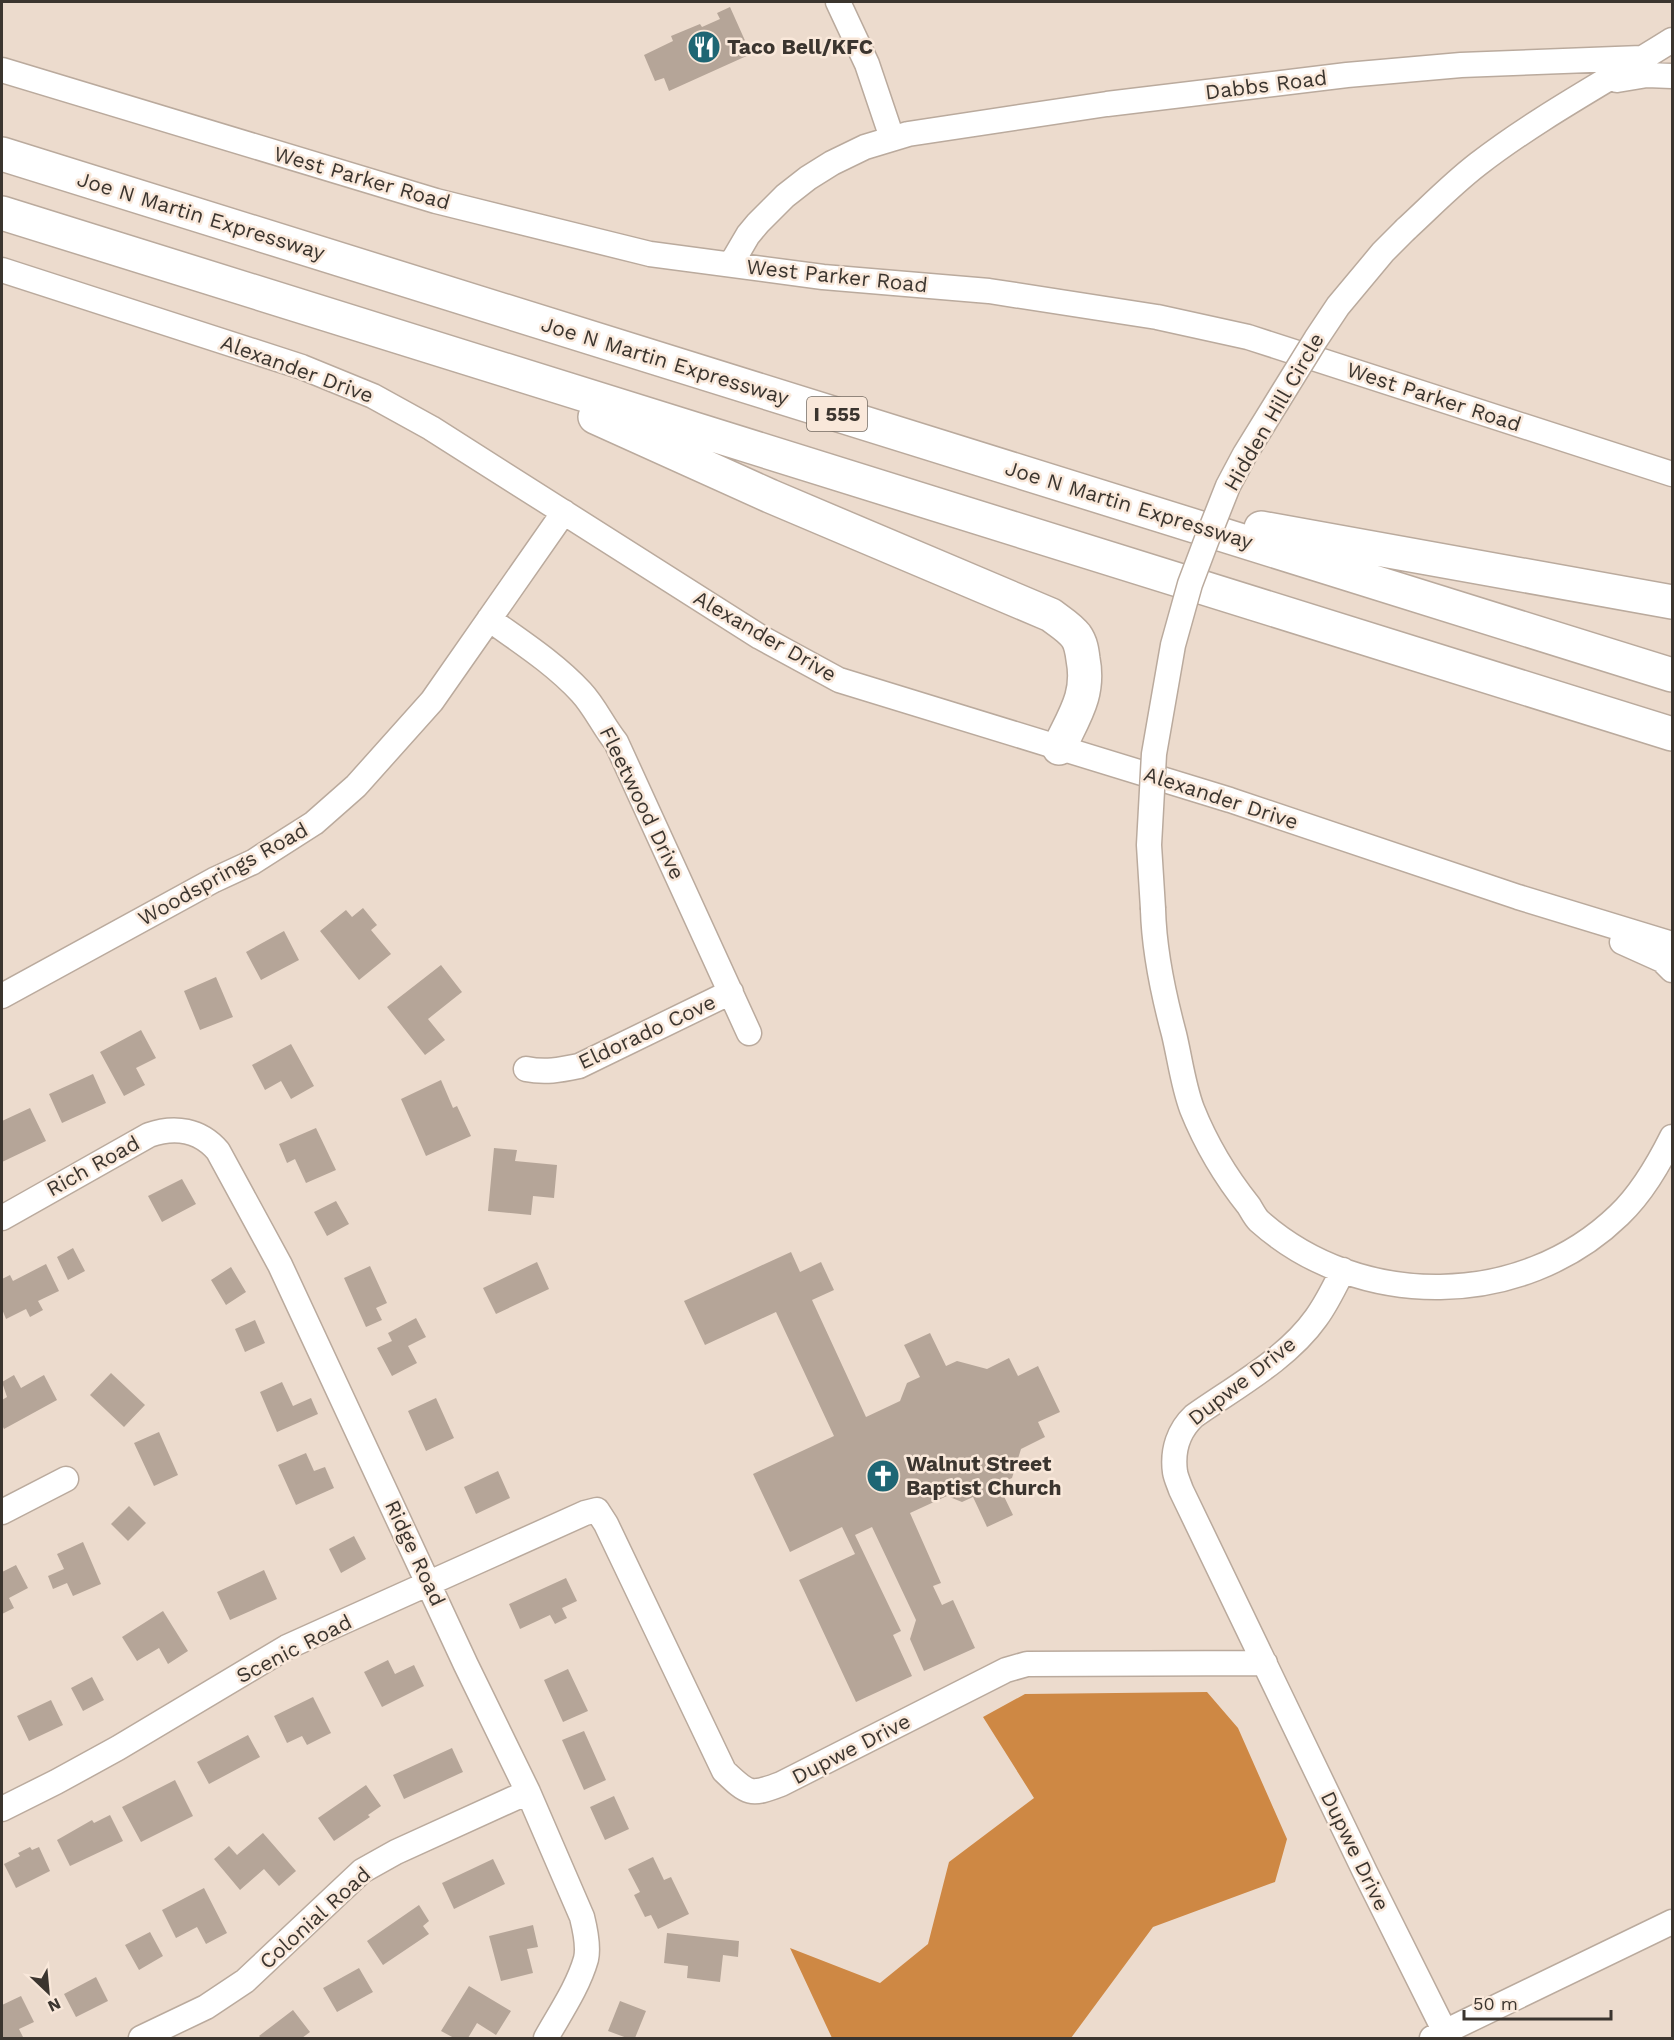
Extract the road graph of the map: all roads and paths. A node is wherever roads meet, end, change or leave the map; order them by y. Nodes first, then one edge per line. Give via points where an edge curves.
1 (838, 2) edge
2 (1672, 40) edge
3 (1642, 58) junction
4 (2, 70) edge
5 (1672, 75) edge
6 (1600, 83) junction
7 (892, 138) junction
8 (2, 153) edge
9 (2, 213) edge
10 (731, 264) junction
11 (2, 270) edge
12 (440, 349) junction
13 (1644, 464) junction
14 (1672, 467) edge
15 (1672, 474) edge
16 (1126, 504) junction
17 (564, 512) junction
18 (1672, 602) edge
19 (489, 619) junction
20 (1672, 675) edge
21 (1672, 734) edge
22 (1059, 748) junction
23 (1518, 897) junction
24 (1672, 944) edge
25 (1672, 969) edge
26 (731, 992) junction
27 (2, 996) edge
28 (749, 1033) dead end
29 (526, 1069) dead end
30 (189, 1132) joint
31 (1672, 1137) edge
32 (2, 1218) edge
33 (1343, 1270) junction
34 (66, 1479) dead end
35 (597, 1510) joint
36 (2, 1512) edge
37 (429, 1584) junction
38 (1265, 1663) junction
39 (528, 1792) junction
40 (2, 1809) edge
41 (1672, 1922) edge
42 (1442, 2036) edge
43 (141, 2038) edge
44 (546, 2038) edge

1 - 7 street via 867,64
2 - 3 street, Hidden Hill Circle
3 - 6 street, Hidden Hill Circle
3 - 7 street, Dabbs Road via 1461,65 1347,75 1107,104
4 - 10 street, West Parker Road via 436,201 650,254
5 - 6 street
6 - 33 street, Hidden Hill Circle, bridge via 1478,164 1438,198 1383,252 1338,306 1228,486 1173,645 1154,754 1149,845 1154,928 1176,1053 1207,1143 1258,1220 1293,1246
7 - 10 street, Dabbs Road via 865,147 808,178 758,223
8 - 16 highway, Joe N Martin Expressway / I 555
9 - 12 highway
10 - 13 street, West Parker Road via 823,277 989,291 1156,317 1248,338
11 - 17 street, Alexander Drive via 302,367 373,396
12 - 21 highway
12 - 22 highway via 770,496 1051,615 1077,637 1086,674 1082,698
13 - 14 street
13 - 15 street, West Parker Road
16 - 18 highway
16 - 20 highway, Joe N Martin Expressway / I 555
17 - 19 street, Woodsprings Road
17 - 22 street, Alexander Drive via 760,637 839,680
19 - 26 street, Fleetwood Drive via 554,666 597,711 616,742
19 - 27 street, Woodsprings Road via 432,701 356,786 314,823 253,862
22 - 23 street, Alexander Drive via 1230,800
23 - 24 street, Alexander Drive
23 - 25 street via 1662,960
26 - 28 street, Fleetwood Drive
26 - 29 street, Eldorado Cove via 579,1066 541,1072
30 - 32 street, Rich Road via 173,1129 149,1135
30 - 37 street, Ridge Road via 218,1151 280,1265
31 - 33 street, Hidden Hill Circle via 1658,1165 1621,1213 1570,1253 1540,1268 1505,1279 1448,1288 1385,1283
33 - 38 street, Dupwe Drive via 1321,1310 1298,1339 1194,1416 1178,1437 1174,1468 1181,1490
34 - 36 street
35 - 37 street, Scenic Road
35 - 38 street, Dupwe Drive via 724,1771 742,1788 754,1792 781,1784 1006,1670 1027,1664
37 - 39 street, Ridge Road
37 - 40 street, Scenic Road via 287,1647 118,1748
38 - 42 street, Dupwe Drive
39 - 43 street, Colonial Road via 362,1871 245,1981 206,2007
39 - 44 street, Ridge Road via 586,1933 586,1958
41 - 42 street

